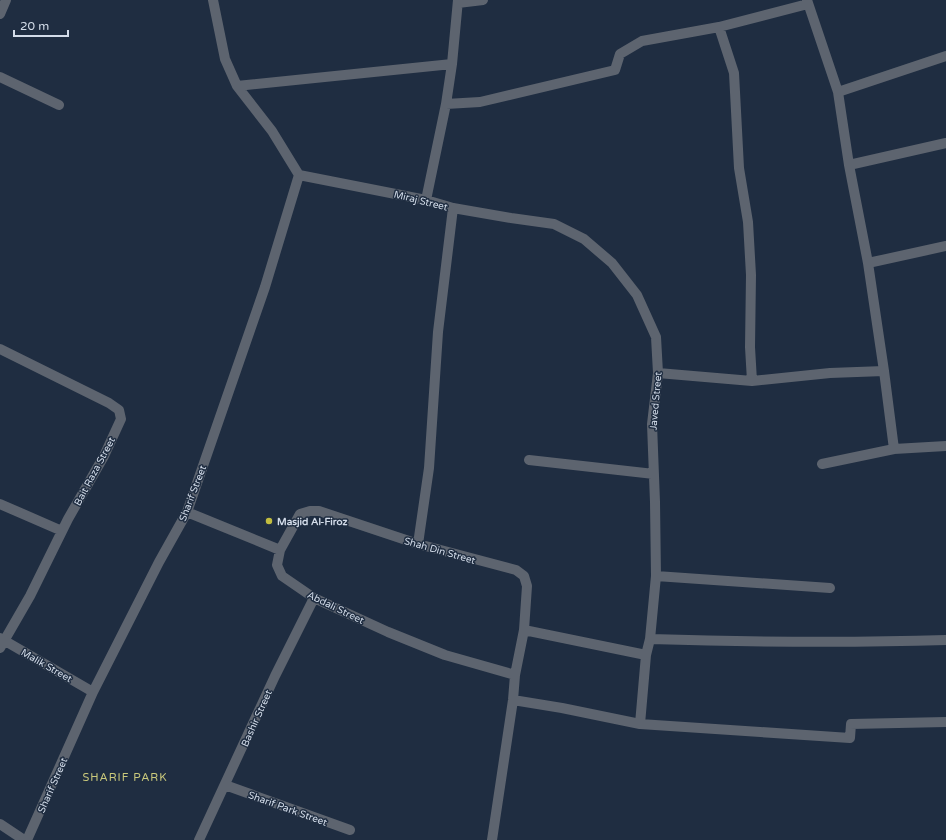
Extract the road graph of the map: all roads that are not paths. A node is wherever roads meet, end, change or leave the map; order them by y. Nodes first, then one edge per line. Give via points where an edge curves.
1 (6, 0) edge
2 (213, 0) edge
3 (483, 0) edge
4 (458, 2) edge
5 (808, 2) edge
6 (0, 14) edge
7 (718, 27) junction
8 (946, 56) edge
9 (452, 64) junction
10 (0, 77) edge
11 (238, 86) junction
12 (838, 92) junction
13 (446, 104) junction
14 (59, 106) dead end
15 (946, 143) edge
16 (849, 166) junction
17 (299, 175) junction
18 (426, 200) junction
19 (453, 208) junction
20 (946, 246) edge
21 (868, 263) junction
22 (0, 350) edge
23 (884, 371) junction
24 (658, 373) junction
25 (752, 381) junction
26 (946, 446) edge
27 (894, 449) junction
28 (529, 460) dead end
29 (822, 464) dead end
30 (654, 474) junction
31 (0, 504) edge
32 (187, 512) junction
33 (62, 531) junction
34 (418, 544) junction
35 (280, 550) junction
36 (656, 576) junction
37 (830, 588) dead end
38 (314, 598) junction
39 (524, 630) junction
40 (650, 639) junction
41 (946, 640) edge
42 (1, 642) edge
43 (646, 655) junction
44 (515, 675) junction
45 (93, 692) junction
46 (513, 700) junction
47 (946, 722) edge
48 (640, 724) junction
49 (225, 785) junction
50 (0, 824) edge
51 (350, 830) dead end
52 (24, 840) edge
53 (27, 840) edge
54 (200, 840) edge
55 (492, 840) edge

1 - 6 street
2 - 11 street via 226,59
3 - 4 street
4 - 9 street
5 - 7 street
5 - 12 street
7 - 13 street via 642,41 620,54 615,70 480,102
7 - 25 street via 734,73 739,168 748,222
8 - 12 street
9 - 11 street
9 - 13 street
10 - 14 street
11 - 17 street via 272,131
12 - 16 street
13 - 18 street
15 - 16 street
16 - 21 street
17 - 18 street, Miraj Street
17 - 32 street, Sharif Street via 265,287
18 - 19 street, Miraj Street
19 - 24 street, Javed Street via 554,224 584,239 612,263 637,295 656,337
19 - 34 street, Miraj Street via 438,332 429,468
20 - 21 street
21 - 23 street
22 - 33 street, Bait Raza Street via 109,402 119,410 121,419 104,456
23 - 25 street via 830,373
23 - 27 street
24 - 25 street
24 - 30 street, Javed Street via 652,424
26 - 27 street
27 - 29 street
28 - 30 street
30 - 36 street, Javed Street
31 - 33 street
32 - 35 street
32 - 45 street, Sharif Street
33 - 42 street, Bait Raza Street via 30,596
34 - 35 street, Shah Din Street via 319,511 310,511 300,514
34 - 39 street, Shah Din Street via 516,570 524,576 527,586
35 - 38 street, Abdali Street via 277,566 282,576
36 - 37 street
36 - 40 street, Javed Street
38 - 44 street, Abdali Street via 445,655
38 - 49 street, Bashir Street
39 - 43 street
39 - 44 street, Shah Din Street
40 - 41 street via 750,642
40 - 43 street, Javed Street
42 - 45 street, Malik Street
43 - 48 street, Javed Street
44 - 46 street, Shah Din Street
45 - 53 street, Sharif Street
46 - 48 street
46 - 55 street, Shah Din Street
47 - 48 street via 851,724 850,738
49 - 51 street, Sharif Park Street
49 - 54 street, Bashir Street
50 - 52 street

